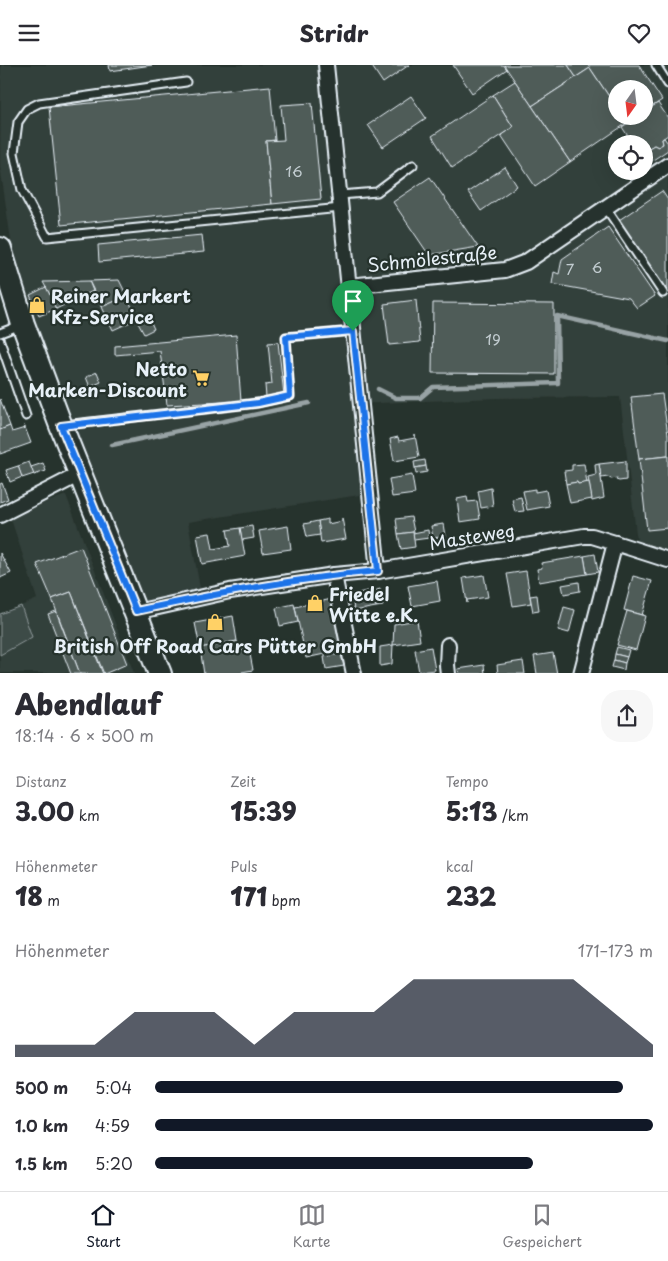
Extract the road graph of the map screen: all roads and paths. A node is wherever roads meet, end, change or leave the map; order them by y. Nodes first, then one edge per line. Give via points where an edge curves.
1 (326, 65) edge
2 (656, 65) edge
3 (186, 81) dead end
4 (668, 84) edge
5 (413, 165) dead end
6 (668, 165) edge
7 (341, 202) junction
8 (606, 208) junction
9 (0, 253) edge
10 (350, 286) junction
11 (663, 293) dead end
12 (23, 324) junction
13 (353, 331) junction
14 (0, 333) edge
15 (0, 341) edge
16 (26, 416) dead end
17 (61, 426) junction
18 (80, 474) junction
19 (0, 515) edge
20 (615, 543) junction
21 (668, 560) edge
22 (378, 571) junction
23 (334, 575) junction
24 (136, 611) junction
25 (448, 645) dead end
26 (160, 673) edge
27 (354, 673) edge
28 (448, 673) edge
29 (581, 673) edge

1 - 7 street
2 - 4 lane
3 - 7 lane via 39,103 27,109 18,122 14,153 22,191 46,237
5 - 7 lane via 377,192
6 - 8 street, Schmölestraße
7 - 10 street
8 - 10 street, Schmölestraße via 526,262 506,270
8 - 11 lane
9 - 12 main road
10 - 13 street
12 - 14 lane
12 - 17 main road
13 - 17 lane via 286,337 290,396 258,403
13 - 22 street
15 - 16 lane
17 - 18 main road
18 - 19 street
18 - 24 main road
20 - 21 street, Masteweg
20 - 22 street, Masteweg via 584,536
20 - 29 street
22 - 23 street, Masteweg
23 - 24 street, Masteweg via 230,591
23 - 27 street
24 - 26 main road
25 - 28 street

